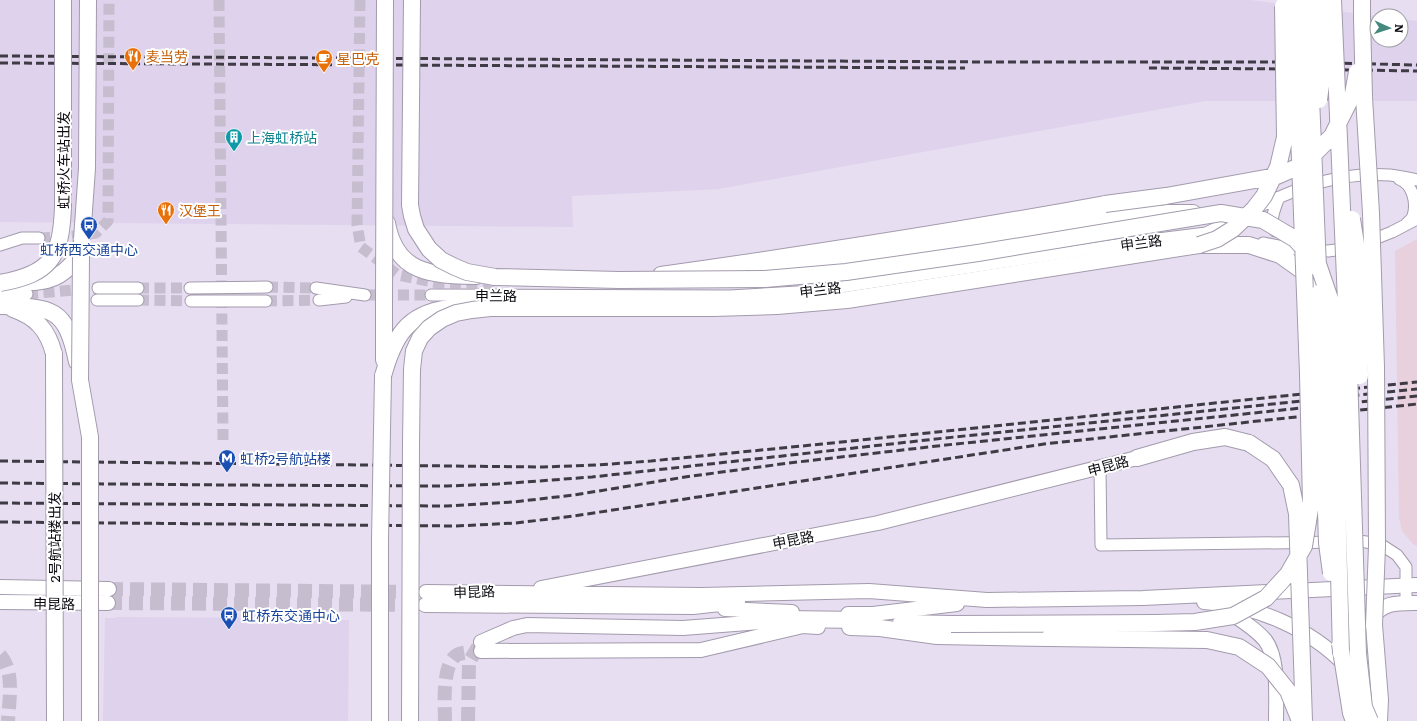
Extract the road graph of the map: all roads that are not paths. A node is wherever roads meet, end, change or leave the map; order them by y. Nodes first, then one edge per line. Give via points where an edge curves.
1 (63, 0) edge
2 (88, 0) edge
3 (385, 0) edge
4 (412, 0) edge
5 (1283, 0) edge
6 (1294, 0) edge
7 (1307, 0) edge
8 (1319, 0) edge
9 (1333, 0) edge
10 (1362, 0) edge
11 (1362, 18) junction
12 (1340, 143) junction
13 (1390, 175) junction
14 (1417, 180) edge
15 (1240, 183) junction
16 (1166, 196) junction
17 (1279, 197) junction
18 (385, 211) junction
19 (1221, 213) junction
20 (1106, 217) junction
21 (1417, 219) edge
22 (1405, 225) junction
23 (39, 238) tunnel mouth
24 (1202, 239) junction
25 (0, 245) edge
26 (1294, 248) junction
27 (80, 255) junction
28 (758, 273) dead end
29 (495, 277) junction
30 (619, 280) junction
31 (0, 283) edge
32 (267, 287) tunnel mouth
33 (98, 288) tunnel mouth
34 (138, 288) tunnel mouth
35 (190, 288) tunnel mouth
36 (316, 288) tunnel mouth
37 (0, 294) edge
38 (27, 294) tunnel mouth
39 (431, 295) tunnel mouth
40 (97, 300) tunnel mouth
41 (138, 300) tunnel mouth
42 (319, 300) tunnel mouth
43 (190, 301) tunnel mouth
44 (266, 301) tunnel mouth
45 (0, 306) edge
46 (490, 308) junction
47 (1349, 371) junction
48 (383, 376) junction
49 (80, 380) junction
50 (1137, 458) joint
51 (1100, 468) junction
52 (1411, 585) edge
53 (0, 587) edge
54 (109, 589) tunnel mouth
55 (444, 592) junction
56 (783, 592) junction
57 (1143, 598) junction
58 (987, 600) junction
59 (0, 602) edge
60 (108, 603) tunnel mouth
61 (1213, 603) junction
62 (1411, 603) edge
63 (693, 607) junction
64 (808, 613) junction
65 (784, 619) junction
66 (885, 622) junction
67 (1374, 625) junction
68 (850, 627) junction
69 (1341, 654) junction
70 (1362, 702) junction
71 (55, 721) edge
72 (90, 721) edge
73 (380, 721) edge
74 (410, 721) edge
75 (1276, 721) edge
76 (1300, 721) edge
77 (1304, 721) edge
78 (1354, 721) edge
79 (1369, 721) edge
80 (1379, 721) edge

1 - 31 highway, 虹桥火车站出发, bridge via 63,207 60,241 48,264 39,271 28,277
2 - 27 highway, bridge via 87,168
3 - 18 highway, bridge
4 - 29 highway, bridge via 412,216 422,239 441,260 467,272
5 - 24 highway, bridge via 1285,137 1278,167 1264,196 1233,229 1216,239
6 - 66 highway, bridge via 1311,503 1304,546 1288,574 1266,598 1234,616 1196,622
7 - 69 highway, bridge via 1327,543
8 - 15 highway, bridge via 1323,67 1321,96 1314,120 1300,142 1284,158
9 - 12 highway, bridge
10 - 11 highway
11 - 15 highway, bridge via 1361,56 1353,94 1332,136 1304,164 1278,176
11 - 67 highway, bridge via 1376,368 1377,546
12 - 47 highway, bridge
12 - 67 highway, bridge via 1359,263 1362,547
13 - 14 street, 申兰路
13 - 17 street, 申兰路 via 1356,175 1325,180
13 - 22 street via 1404,180 1412,189 1417,203 1414,215
15 - 16 highway, bridge
16 - 20 highway, bridge
16 - 30 highway, bridge via 1105,204 965,230
17 - 24 street, 申兰路
17 - 26 street via 1272,225 1281,240
18 - 29 highway, bridge via 392,242 401,256 415,268 448,275
18 - 48 highway, bridge
19 - 20 highway, bridge
19 - 30 highway, bridge via 846,272 765,280
19 - 69 highway, bridge via 1263,220 1295,238 1318,264 1330,299
20 - 28 highway via 976,242
21 - 22 street, 申兰路
22 - 26 street, 申兰路 via 1353,248 1328,251
23 - 25 street via 22,238
24 - 26 street, 申兰路
24 - 39 street, 申兰路 via 1142,241 815,291 730,296
24 - 46 highway via 814,304 713,308
24 - 47 highway, bridge via 1249,245 1280,254 1308,275 1326,300 1338,324
27 - 31 highway, bridge via 56,278 45,281
27 - 49 highway, bridge
29 - 30 highway, bridge
32 - 35 street
33 - 34 street
36 - 42 street via 365,295
37 - 38 street
40 - 41 street
43 - 44 street
45 - 49 highway, bridge via 42,308 59,317 74,346
45 - 71 highway, 2号航站楼出发, bridge via 26,314 37,322 50,341 54,354
46 - 48 highway, bridge via 439,309 419,317 394,343
46 - 74 highway, bridge via 456,313 442,320 429,328 420,338 414,351
47 - 79 highway, bridge via 1358,654 1364,707
48 - 73 highway, bridge
49 - 72 highway, bridge via 90,437
50 - 51 main road, 申昆路
50 - 77 highway, bridge via 1193,442 1225,437 1249,443 1273,459 1291,485 1297,514
51 - 52 street via 1101,545 1359,541 1380,544 1397,555 1406,567
51 - 55 main road, 申昆路 via 878,523 539,588
52 - 57 main road, 申昆路
52 - 62 street
53 - 54 main road, 申昆路
55 - 56 main road, 申昆路 via 702,595
55 - 63 main road, 申昆路 via 426,599
56 - 58 main road, 申昆路 via 868,591
56 - 63 main road, 申昆路 via 760,600
57 - 58 main road, 申昆路
57 - 61 main road
58 - 64 main road, 申昆路 via 873,614
59 - 60 main road, 申昆路
61 - 70 main road via 1251,610 1286,623 1323,645 1348,668
61 - 75 main road via 1248,624 1265,641 1275,663
62 - 70 main road via 1391,604 1377,611 1363,630 1359,662
63 - 64 main road
64 - 65 main road, 申昆路
65 - 66 highway
65 - 68 main road, 申昆路 via 683,628 527,624 513,628 481,647 701,650 803,626
66 - 68 highway
67 - 80 highway via 1380,700
68 - 76 highway, bridge via 880,628 937,636 1207,640 1239,647 1268,666 1288,691
69 - 78 highway, bridge
70 - 79 main road

